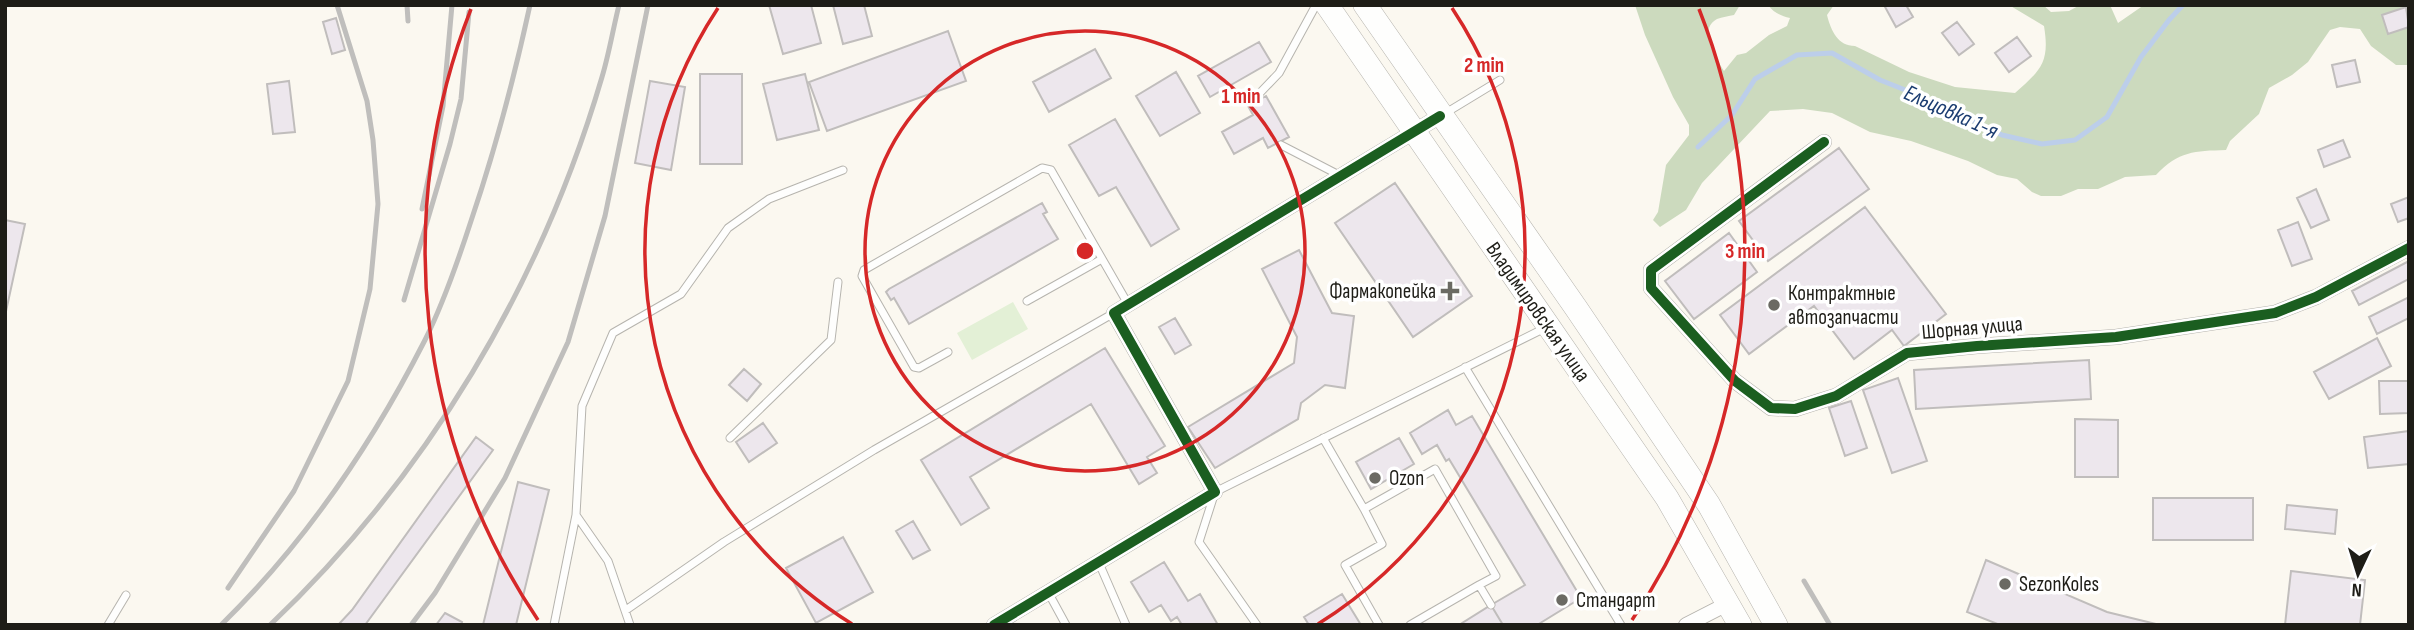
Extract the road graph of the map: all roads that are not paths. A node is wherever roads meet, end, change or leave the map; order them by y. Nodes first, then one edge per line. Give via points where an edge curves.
1 (1316, 5) edge
2 (1327, 5) edge
3 (1365, 5) edge
4 (1500, 80) dead end
5 (1256, 97) dead end
6 (1440, 116) junction
7 (1414, 132) junction
8 (1824, 142) dead end
9 (1281, 145) dead end
10 (843, 170) dead end
11 (1341, 176) junction
12 (2409, 247) edge
13 (1101, 259) junction
14 (838, 282) dead end
15 (1027, 301) dead end
16 (1128, 305) junction
17 (1114, 313) junction
18 (1549, 327) junction
19 (947, 352) dead end
20 (1465, 368) junction
21 (730, 438) dead end
22 (1323, 438) junction
23 (1215, 492) junction
24 (1364, 509) junction
25 (576, 515) junction
26 (1098, 562) junction
27 (1479, 586) junction
28 (1048, 592) junction
29 (125, 595) dead end
30 (1729, 603) junction
31 (1491, 605) dead end
32 (626, 610) junction
33 (108, 625) edge
34 (554, 625) edge
35 (630, 625) edge
36 (994, 625) edge
37 (1066, 625) edge
38 (1126, 625) edge
39 (1257, 625) edge
40 (1379, 625) edge
41 (1410, 625) edge
42 (1621, 625) edge
43 (1686, 625) edge
44 (1740, 625) edge
45 (1776, 625) edge

1 - 5 lane via 1279,73
2 - 7 main road, Владимировская улица
3 - 6 main road, Владимировская улица
4 - 6 lane
6 - 7 street
6 - 45 main road, Владимировская улица via 1709,505
7 - 11 street
7 - 18 main road, Владимировская улица
8 - 12 street, Шорная улица via 1651,270 1651,288 1664,303 1735,382 1771,408 1795,409 1836,396 1907,353 2116,338 2276,313
9 - 11 lane
10 - 25 lane via 769,198 727,228 681,294 613,333 582,406
11 - 16 street
13 - 15 lane
13 - 16 lane
13 - 19 lane via 1051,170 1042,168 863,270 862,276 914,367
14 - 21 lane via 831,340
16 - 17 street
17 - 23 street
17 - 32 lane via 874,450 723,542
18 - 20 lane
18 - 30 main road, Владимировская улица via 1668,498
20 - 22 lane
20 - 42 lane
22 - 23 lane
22 - 24 lane
23 - 26 street
23 - 39 lane via 1199,542
24 - 27 lane via 1435,469 1496,576
24 - 40 lane via 1382,544 1345,565
25 - 32 lane via 607,561
25 - 34 lane
26 - 28 street
26 - 38 lane
27 - 31 lane
27 - 41 lane
28 - 36 street
28 - 37 lane
29 - 33 lane
30 - 43 street
30 - 44 main road, Владимировская улица
32 - 35 lane

